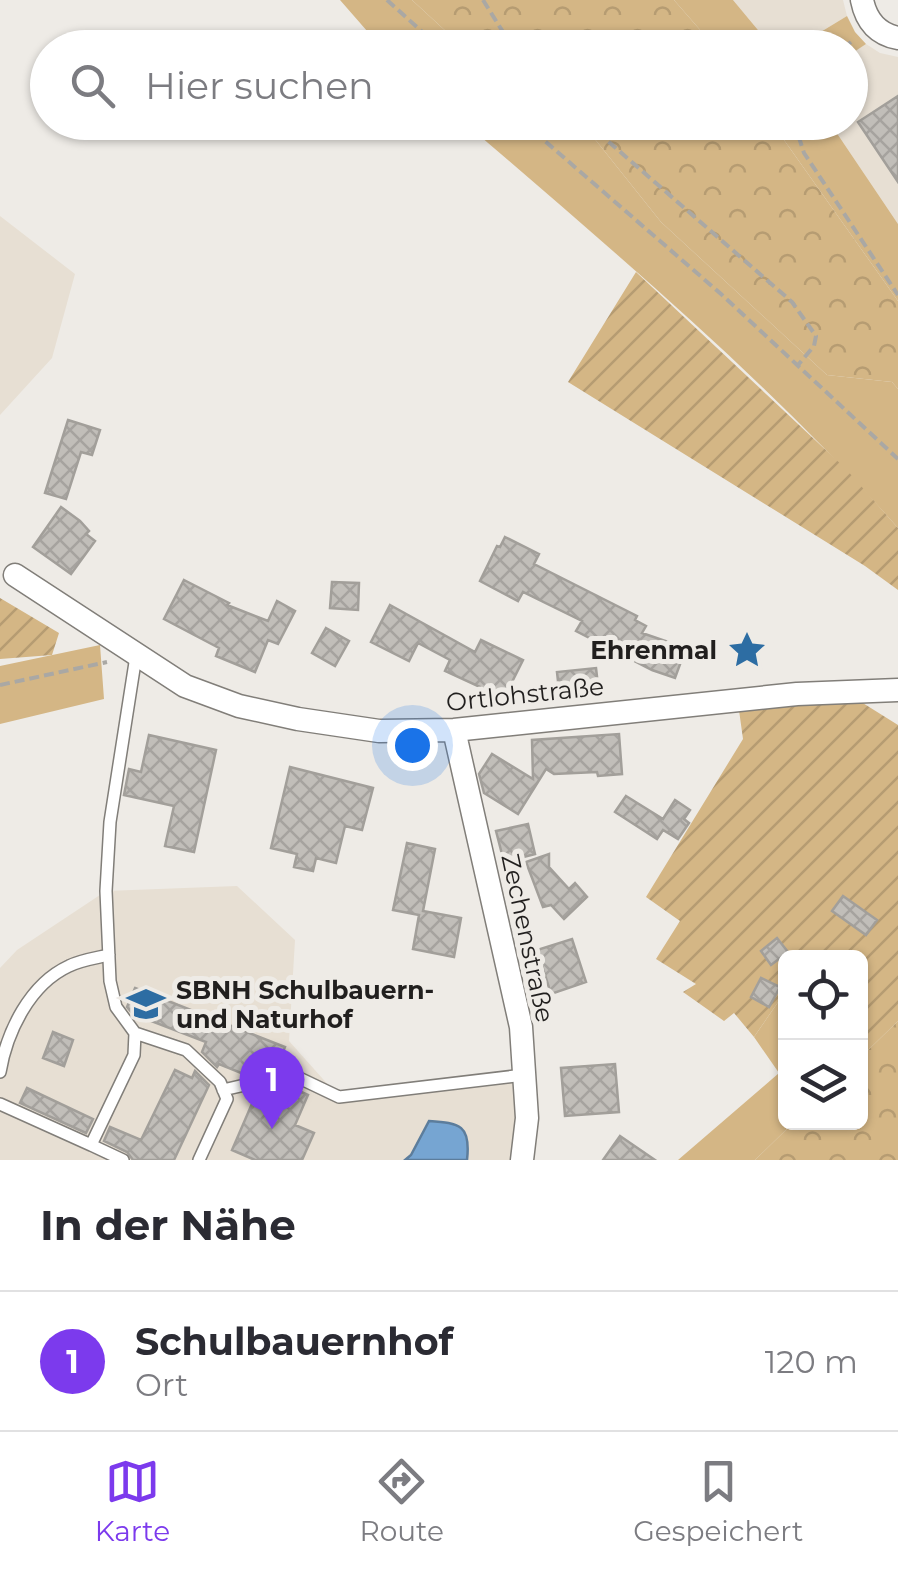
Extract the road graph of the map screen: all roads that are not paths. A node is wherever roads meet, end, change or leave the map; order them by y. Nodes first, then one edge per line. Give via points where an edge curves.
1 (862, 0) edge
2 (898, 38) edge
3 (15, 575) dead end
4 (136, 656) junction
5 (898, 690) edge
6 (454, 730) junction
7 (109, 954) junction
8 (135, 1033) junction
9 (0, 1072) edge
10 (524, 1075) junction
11 (223, 1090) junction
12 (0, 1104) edge
13 (90, 1145) junction
14 (124, 1160) edge
15 (199, 1160) edge
16 (522, 1160) edge

1 - 2 street via 878,30
3 - 4 street, Ortlohstraße
4 - 6 street, Ortlohstraße via 185,686 298,720 379,731
4 - 7 lane via 110,822
5 - 6 street, Ortlohstraße via 797,694
6 - 10 street, Zechenstraße via 521,1028
7 - 8 lane via 116,1007
7 - 9 lane via 51,977 18,1015
8 - 11 lane via 186,1050
8 - 13 lane via 134,1055
10 - 11 lane via 340,1098 296,1076
10 - 16 street, Zechenstraße
11 - 15 lane via 227,1099
12 - 13 lane
13 - 14 lane

